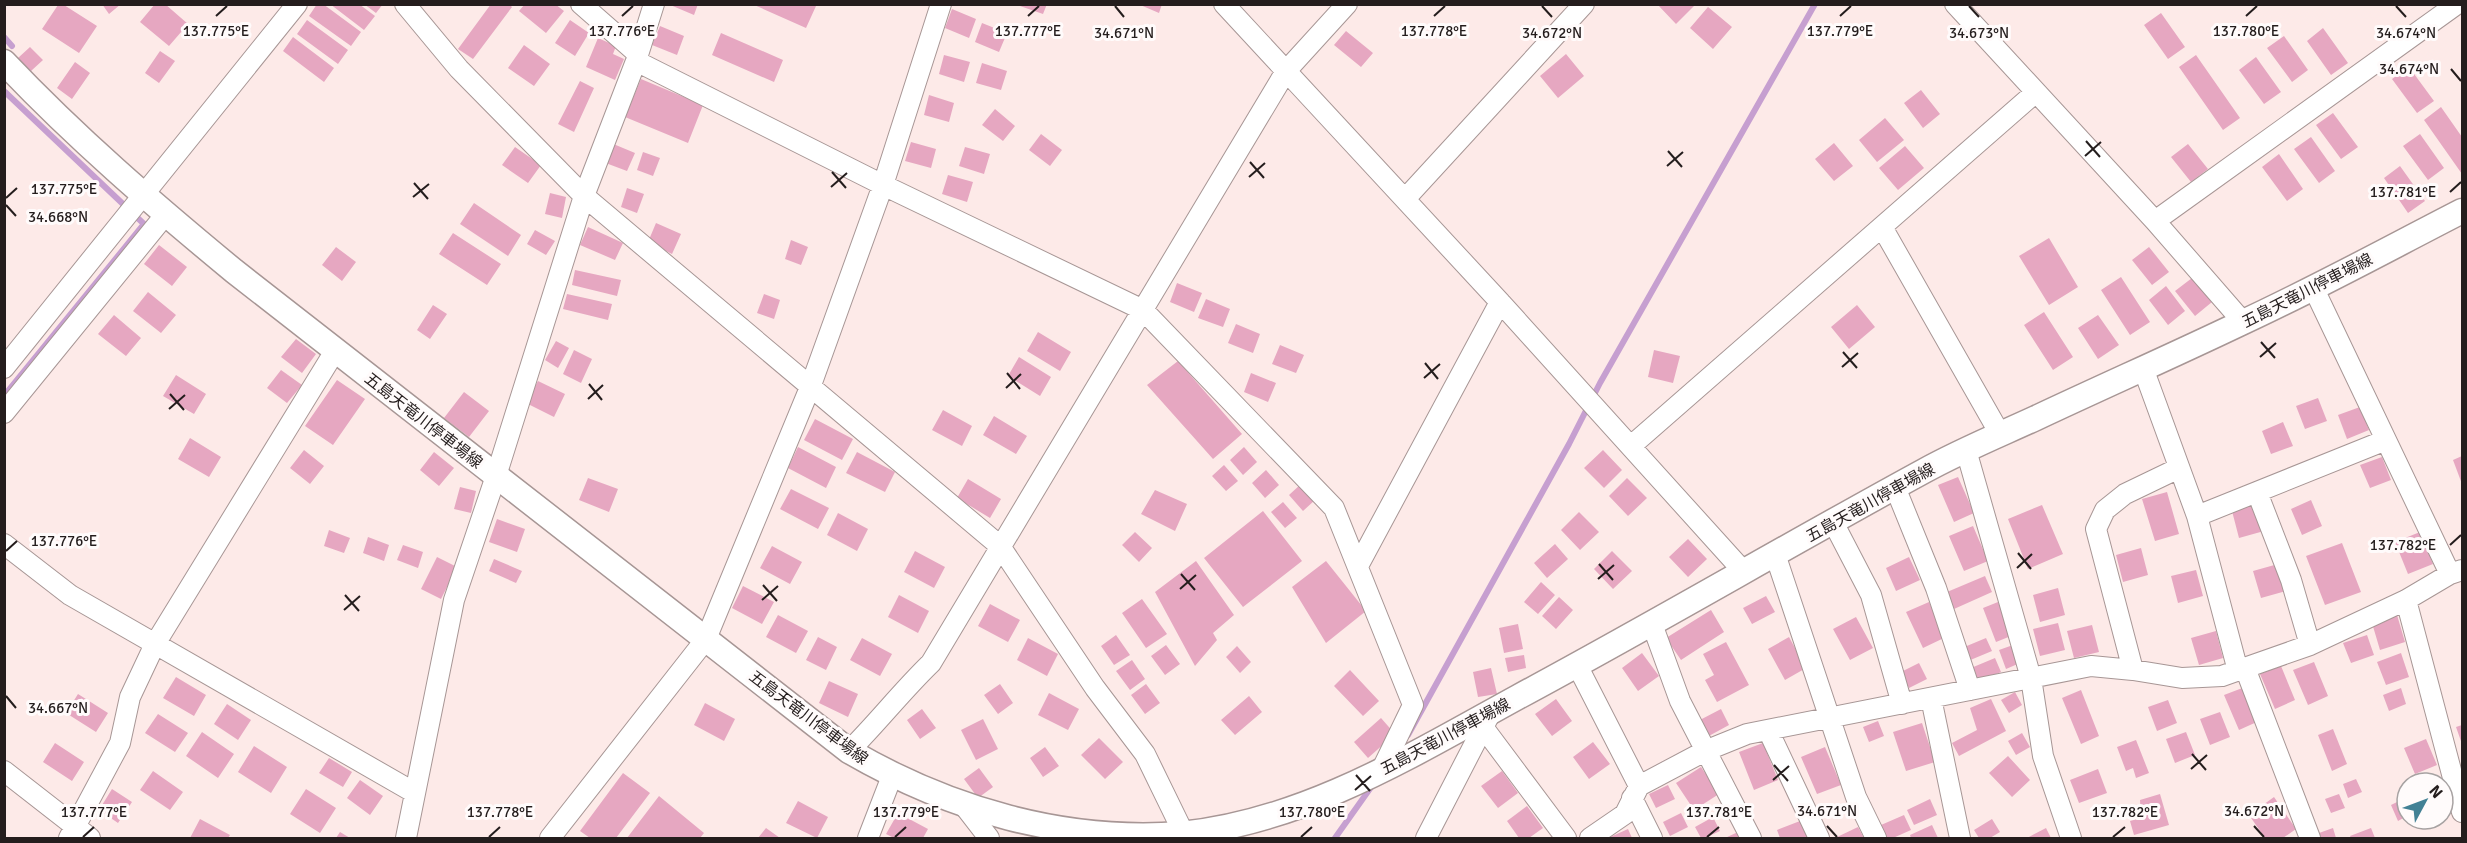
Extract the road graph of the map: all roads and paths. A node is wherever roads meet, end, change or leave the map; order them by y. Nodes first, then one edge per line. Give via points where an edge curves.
1 (297, 4) edge
2 (405, 4) edge
3 (581, 4) edge
4 (654, 4) edge
5 (941, 4) edge
6 (1224, 4) edge
7 (1347, 4) edge
8 (1584, 4) edge
9 (1955, 4) edge
10 (2457, 4) edge
11 (637, 58) junction
12 (4, 63) edge
13 (1286, 71) junction
14 (2036, 92) junction
15 (883, 184) junction
16 (144, 196) junction
17 (584, 196) junction
18 (1405, 199) junction
19 (2463, 211) edge
20 (166, 214) junction
21 (2155, 221) junction
22 (1882, 227) junction
23 (2313, 287) junction
24 (1500, 302) junction
25 (1143, 309) junction
26 (2243, 322) junction
27 (336, 351) junction
28 (4, 368) edge
29 (2143, 368) junction
30 (811, 385) junction
31 (4, 413) edge
32 (2000, 435) junction
33 (2386, 440) junction
34 (1631, 446) junction
35 (1966, 450) junction
36 (2179, 468) junction
37 (496, 476) junction
38 (1895, 488) junction
39 (2257, 492) junction
40 (2197, 516) junction
41 (1833, 522) junction
42 (4, 544) edge
43 (1000, 546) junction
44 (1775, 554) junction
45 (1358, 566) junction
46 (1744, 572) junction
47 (2456, 572) edge
48 (2406, 600) junction
49 (1652, 624) junction
50 (706, 639) junction
51 (155, 644) junction
52 (2310, 645) junction
53 (1577, 665) junction
54 (2241, 669) junction
55 (2133, 670) junction
56 (2031, 678) junction
57 (1970, 690) junction
58 (1930, 698) junction
59 (1902, 704) junction
60 (1830, 718) junction
61 (1487, 719) junction
62 (1768, 730) junction
63 (849, 751) junction
64 (1705, 751) junction
65 (1389, 766) junction
66 (4, 771) edge
67 (892, 776) junction
68 (1636, 792) junction
69 (415, 794) junction
70 (965, 807) junction
71 (2463, 812) edge
72 (1184, 834) junction
73 (78, 835) edge
74 (406, 838) edge
75 (550, 838) edge
76 (868, 838) edge
77 (989, 838) edge
78 (1426, 838) edge
79 (1566, 838) edge
80 (1590, 838) edge
81 (1652, 838) edge
82 (1751, 838) edge
83 (1819, 838) edge
84 (1876, 838) edge
85 (1960, 838) edge
86 (2071, 838) edge
87 (2310, 838) edge

1 - 16 street
2 - 17 street via 459,69
3 - 11 street
4 - 11 street
5 - 15 street
6 - 13 street
7 - 13 street
8 - 18 street
9 - 14 street
10 - 21 street
11 - 15 street
11 - 17 street
12 - 16 main road, 五島天竜川停車場線
13 - 18 street
13 - 25 street
14 - 21 street
14 - 22 street
15 - 25 street
15 - 30 street
16 - 20 main road, 五島天竜川停車場線
16 - 28 street
17 - 30 street
17 - 37 street
18 - 24 street
19 - 23 main road, 五島天竜川停車場線
20 - 27 main road, 五島天竜川停車場線
20 - 31 street
21 - 26 street
22 - 32 street
22 - 34 street
23 - 26 main road, 五島天竜川停車場線
23 - 33 street
24 - 34 street
24 - 45 street
25 - 43 street
25 - 45 street via 1334,508
26 - 29 main road, 五島天竜川停車場線
27 - 37 main road, 五島天竜川停車場線
27 - 51 street
29 - 32 main road, 五島天竜川停車場線
29 - 36 street
30 - 43 street
30 - 50 street
32 - 35 main road, 五島天竜川停車場線
33 - 39 street
33 - 47 street
34 - 46 street
35 - 38 main road, 五島天竜川停車場線
35 - 56 street
36 - 40 street
36 - 55 street via 2125,494 2105,510 2096,530
37 - 50 main road, 五島天竜川停車場線
37 - 69 street via 453,600
38 - 41 main road, 五島天竜川停車場線
38 - 57 street via 1936,588
39 - 40 street
39 - 52 street via 2291,580
40 - 54 street
41 - 44 main road, 五島天竜川停車場線
41 - 59 street via 1870,596
42 - 51 street via 70,596
43 - 63 street via 931,663
43 - 72 street via 1095,688 1145,754
44 - 46 main road, 五島天竜川停車場線
44 - 60 street
45 - 65 street via 1413,705
46 - 49 main road, 五島天竜川停車場線
47 - 48 street
48 - 52 street
48 - 71 street
49 - 53 main road, 五島天竜川停車場線
49 - 64 street via 1680,700
50 - 63 main road, 五島天竜川停車場線
50 - 75 street
51 - 69 street
51 - 73 street via 130,697 120,743
52 - 54 street
53 - 61 main road, 五島天竜川停車場線
53 - 68 street
54 - 55 street via 2222,676 2182,678
54 - 87 street
55 - 56 street via 2091,666
56 - 57 street
56 - 86 street via 2043,756
57 - 58 street
58 - 59 street
58 - 85 street
59 - 60 street
60 - 62 street
60 - 84 street via 1856,797
61 - 65 main road, 五島天竜川停車場線
61 - 78 street
61 - 79 street
62 - 64 street
62 - 83 street
63 - 67 main road, 五島天竜川停車場線
64 - 68 street
64 - 82 street
65 - 72 main road, 五島天竜川停車場線 via 1331,796 1261,819
66 - 73 street
67 - 70 main road, 五島天竜川停車場線
67 - 76 street
68 - 80 street via 1625,814
68 - 81 street
69 - 74 street
70 - 72 main road, 五島天竜川停車場線 via 1078,832
70 - 77 street

